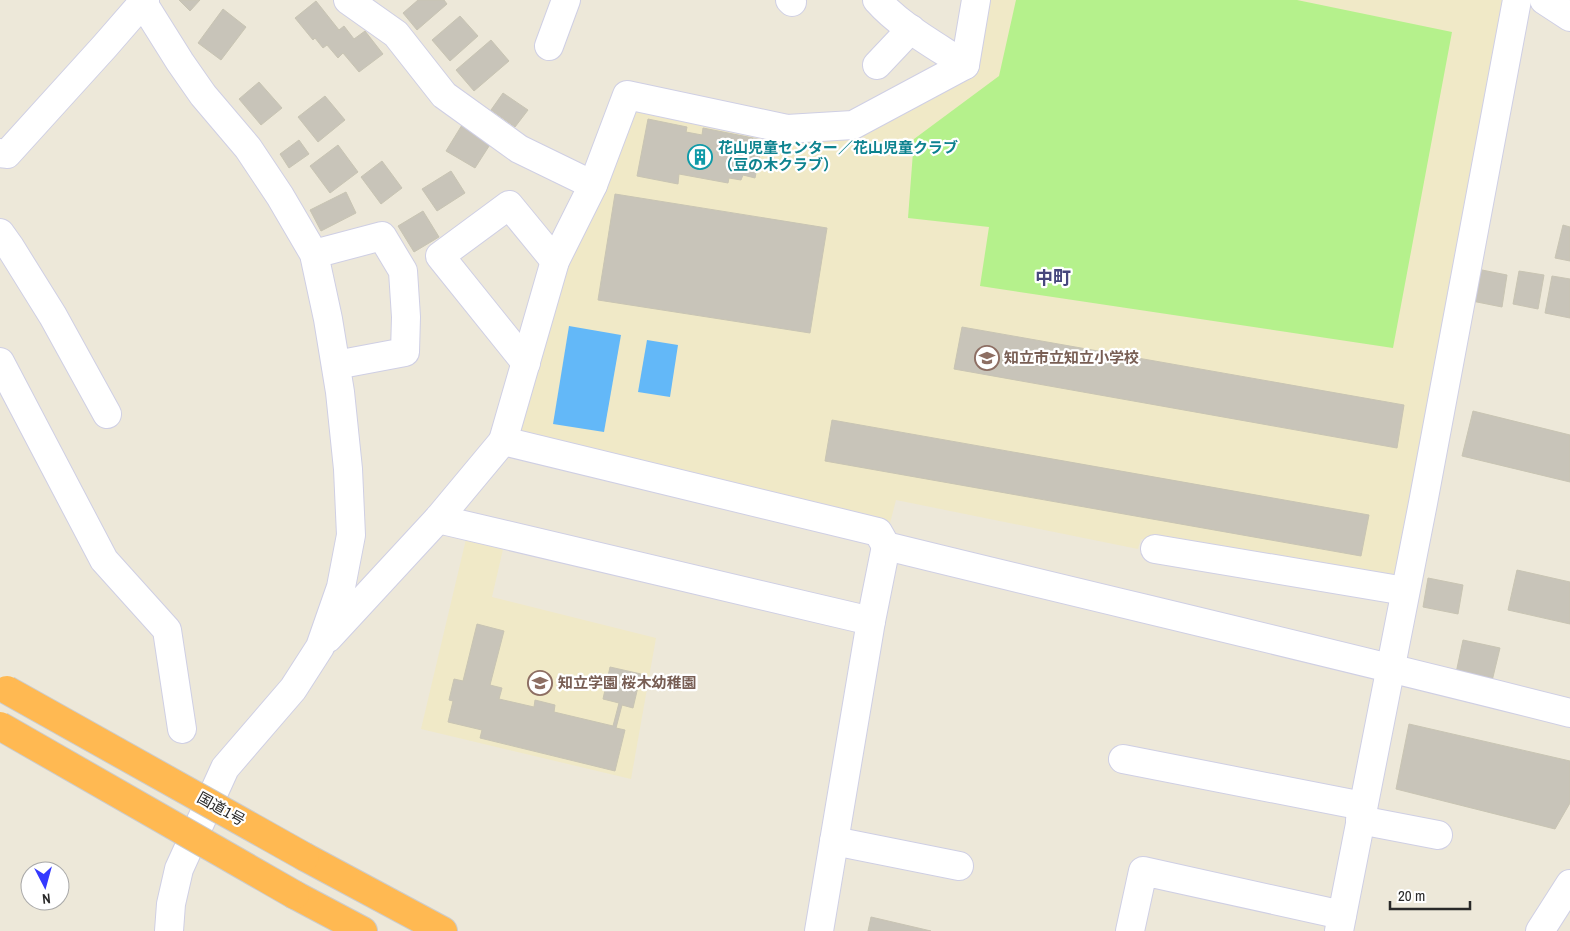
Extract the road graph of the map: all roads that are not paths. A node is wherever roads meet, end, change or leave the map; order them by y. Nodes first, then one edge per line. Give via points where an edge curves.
1 (348, 0) edge
2 (566, 0) edge
3 (877, 0) edge
4 (976, 0) edge
5 (1517, 0) edge
6 (1544, 0) edge
7 (144, 2) edge
8 (1570, 16) edge
9 (911, 30) junction
10 (549, 46) dead end
11 (878, 65) dead end
12 (965, 65) junction
13 (2, 158) edge
14 (593, 185) junction
15 (0, 233) edge
16 (314, 254) junction
17 (555, 261) junction
18 (0, 362) edge
19 (526, 363) junction
20 (336, 364) junction
21 (107, 414) dead end
22 (503, 441) junction
23 (438, 519) junction
24 (886, 546) junction
25 (1155, 548) dead end
26 (1405, 591) junction
27 (871, 622) junction
28 (320, 647) junction
29 (1390, 668) junction
30 (3, 688) edge
31 (1570, 713) edge
32 (0, 726) edge
33 (182, 729) dead end
34 (1123, 759) dead end
35 (1362, 813) junction
36 (1438, 835) dead end
37 (834, 841) junction
38 (959, 866) dead end
39 (1566, 900) edge
40 (1340, 923) edge
41 (169, 931) edge
42 (363, 931) edge
43 (443, 931) edge
44 (819, 931) edge
45 (1130, 931) edge
46 (1540, 931) edge

1 - 14 street via 396,34 444,94 520,149
2 - 10 street
3 - 9 street
4 - 12 street
5 - 26 street
6 - 8 street
7 - 13 street
7 - 16 street via 203,95 253,156 280,196
9 - 11 street
9 - 12 street
12 - 14 street via 853,125 787,129 627,95
14 - 17 street
15 - 21 street via 53,316
16 - 20 street
16 - 20 street via 382,236 403,271 405,352
17 - 19 street
17 - 19 street via 509,205 440,256
18 - 33 street via 104,560 167,630
19 - 22 street
20 - 28 street via 348,469 351,535 341,587
22 - 23 street
22 - 24 street via 878,532
23 - 27 street
23 - 28 street
24 - 27 street
24 - 29 street
25 - 26 street
26 - 29 street
27 - 37 street
28 - 41 street via 293,689 226,768 179,868
29 - 31 street
29 - 35 street
30 - 43 highway, 国道1号, bridge
32 - 42 highway, bridge
34 - 35 street
35 - 36 street
35 - 40 street
37 - 38 street
37 - 44 street
39 - 46 street
40 - 45 street via 1143,871

